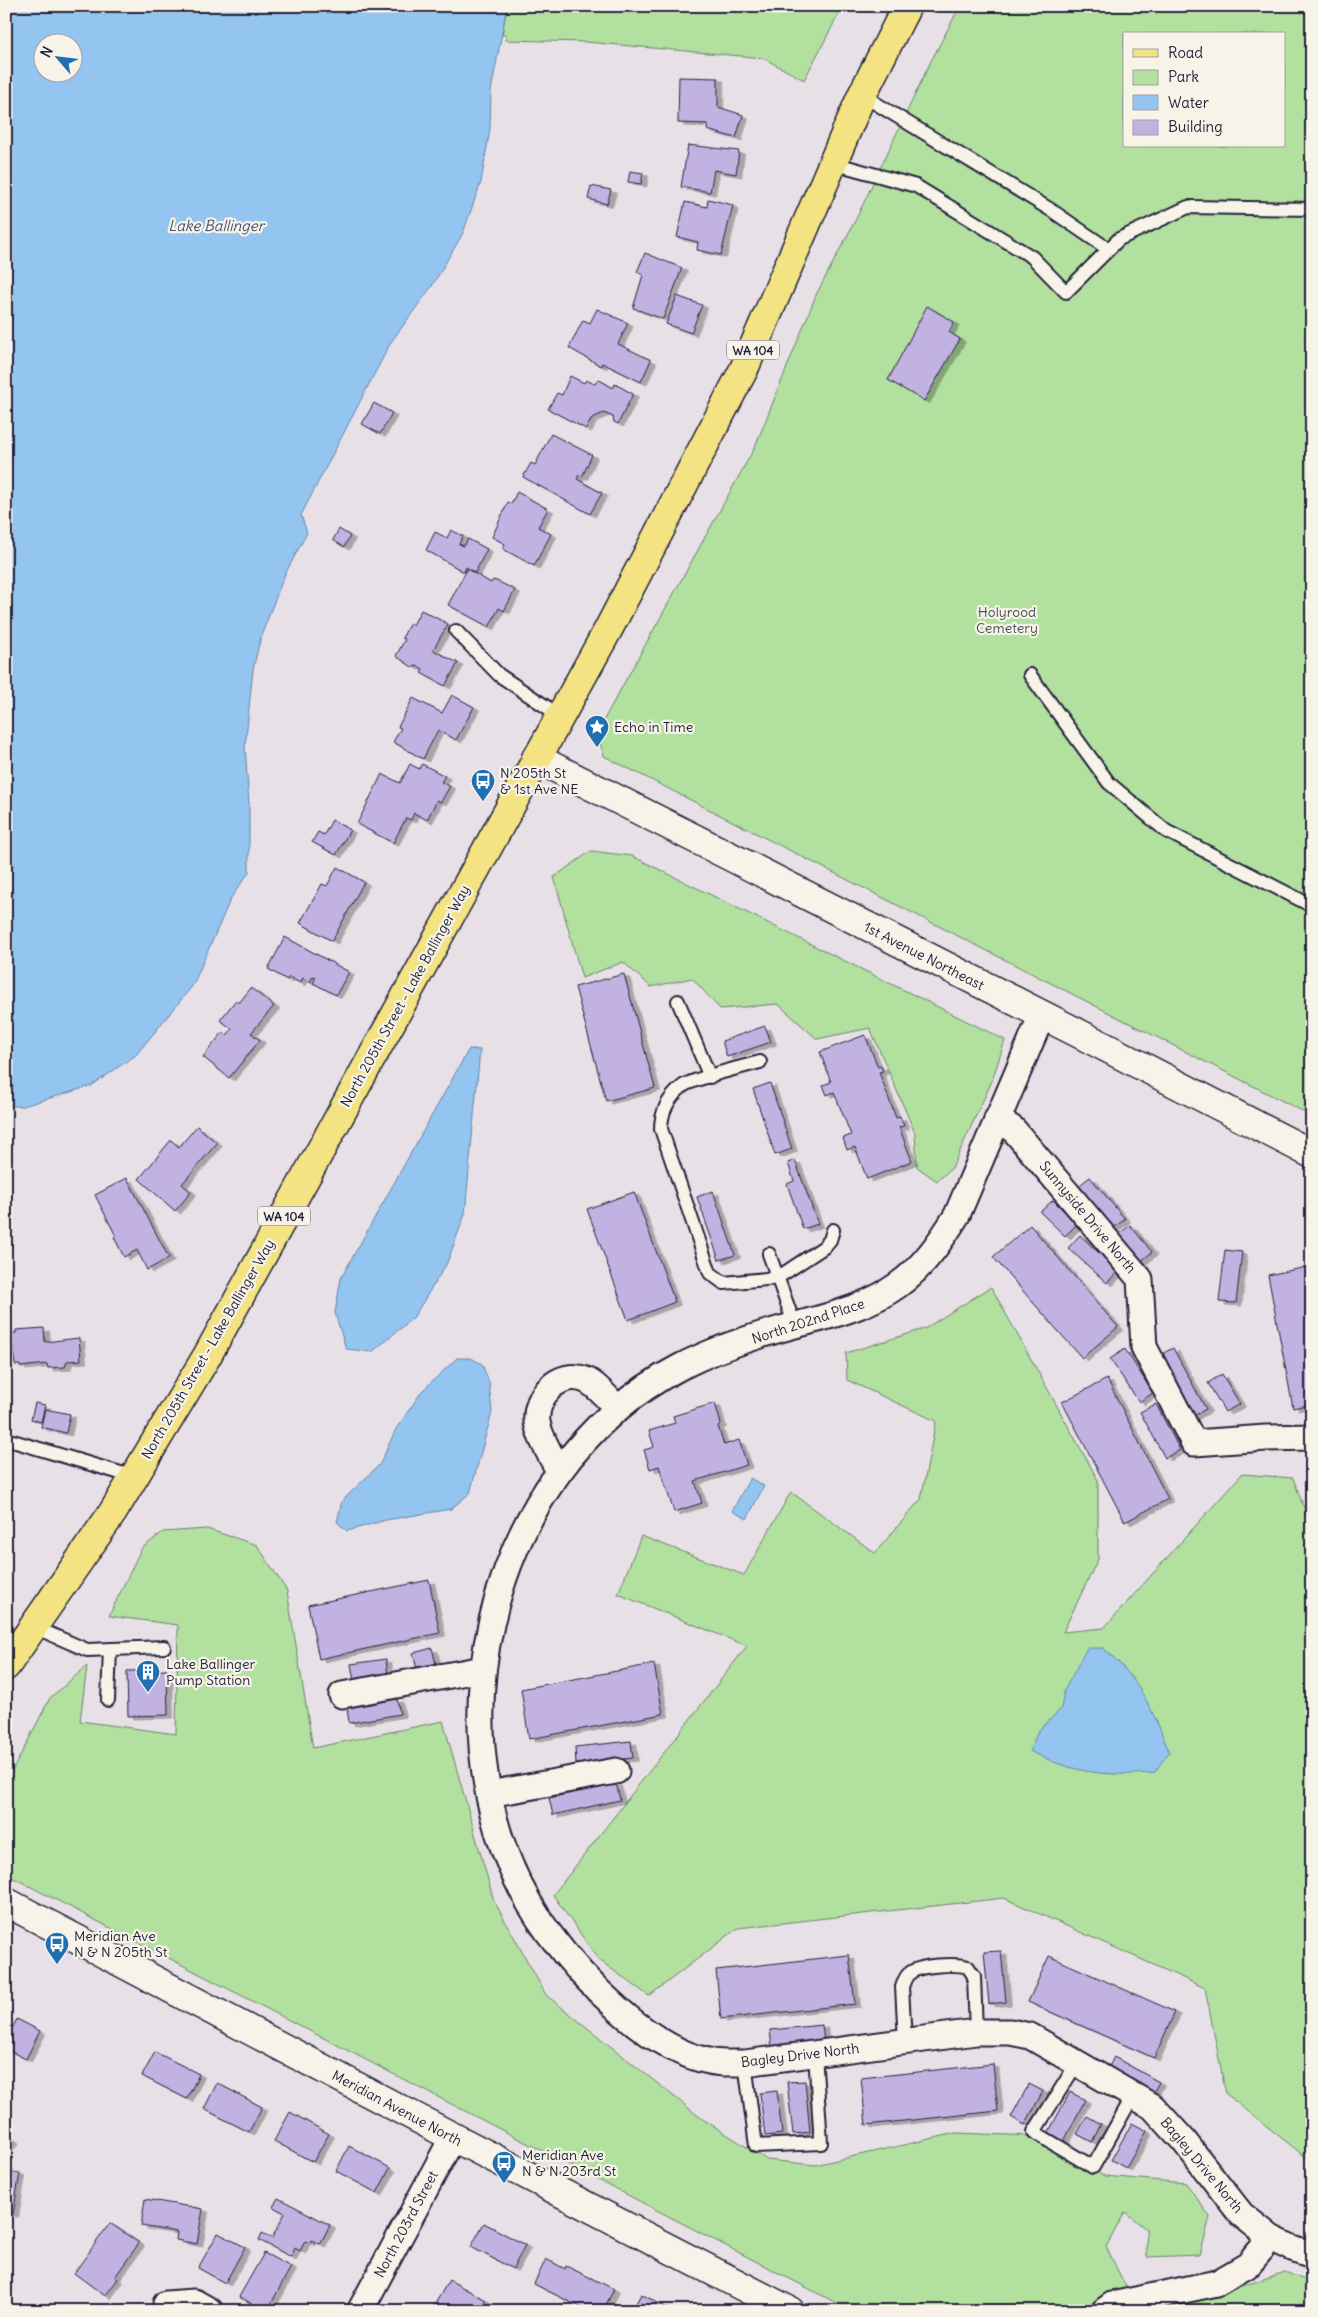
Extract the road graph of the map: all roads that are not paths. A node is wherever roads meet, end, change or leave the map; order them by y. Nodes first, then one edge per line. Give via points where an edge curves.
1 (907, 6) edge
2 (862, 95) junction
3 (833, 164) junction
4 (1312, 209) edge
5 (1108, 250) junction
6 (456, 631) dead end
7 (1030, 675) dead end
8 (560, 716) junction
9 (536, 758) junction
10 (1312, 906) edge
11 (678, 1001) dead end
12 (1042, 1015) junction
13 (760, 1062) dead end
14 (710, 1077) junction
15 (997, 1118) junction
16 (1312, 1154) edge
17 (833, 1230) dead end
18 (769, 1254) dead end
19 (777, 1278) junction
20 (795, 1326) junction
21 (617, 1408) junction
22 (1312, 1437) edge
23 (6, 1439) edge
24 (559, 1471) junction
25 (134, 1477) junction
26 (519, 1539) joint
27 (34, 1627) junction
28 (164, 1647) dead end
29 (110, 1649) junction
30 (6, 1666) edge
31 (483, 1669) junction
32 (342, 1695) dead end
33 (108, 1700) dead end
34 (616, 1771) dead end
35 (489, 1794) junction
36 (6, 1902) edge
37 (976, 2032) junction
38 (905, 2040) junction
39 (815, 2054) junction
40 (746, 2063) junction
41 (1077, 2063) junction
42 (1134, 2096) junction
43 (452, 2137) junction
44 (1271, 2238) junction
45 (1312, 2254) edge
46 (166, 2304) dead end
47 (365, 2309) edge
48 (210, 2311) edge
49 (790, 2311) edge
50 (1104, 2311) edge

1 - 2 main road, WA 104
2 - 3 main road, WA 104
2 - 5 lane via 1051,210
3 - 5 lane via 916,186 1032,256 1066,292
3 - 8 main road, WA 104 via 744,369
4 - 5 lane via 1188,208 1119,239
6 - 8 lane via 499,675
7 - 10 lane via 1108,783 1166,830
8 - 9 main road, WA 104
9 - 12 street, 1st Avenue Northeast
9 - 25 main road, North 205th Street - Lake Ballinger Way / WA 104 via 207,1356
11 - 14 lane
12 - 15 street, North 202nd Place
12 - 16 street, 1st Avenue Northeast
13 - 14 lane
14 - 19 lane via 684,1085 669,1099 661,1116 661,1129 710,1273 724,1283
15 - 20 street, North 202nd Place via 957,1215 922,1264 897,1286 859,1306
15 - 22 street, Sunnyside Drive North via 1013,1129 1140,1279 1144,1347 1194,1443
17 - 19 lane via 824,1247
18 - 19 lane
19 - 20 lane
20 - 21 street, North 202nd Place via 753,1338 679,1367
21 - 24 street, North 202nd Place via 589,1433
21 - 24 street via 586,1380 566,1379 547,1390 538,1407 538,1425
23 - 25 lane
24 - 26 street, North 202nd Place
25 - 27 main road, North 205th Street - Lake Ballinger Way / WA 104
26 - 31 street, Bagley Drive North via 493,1612
27 - 29 lane via 87,1650
27 - 30 main road, North 205th Street - Lake Ballinger Way / WA 104
28 - 29 lane
29 - 33 lane
31 - 32 street
31 - 35 street, Bagley Drive North via 479,1725
34 - 35 street
35 - 40 street, Bagley Drive North via 516,1878 537,1917 585,1978 636,2023 684,2053 709,2062
36 - 43 street, Meridian Avenue North
37 - 38 street, Bagley Drive North
37 - 38 lane via 974,1976 968,1967 953,1965 916,1970 905,1979 902,1987
37 - 41 street, Bagley Drive North via 1010,2032 1030,2036
38 - 39 street, Bagley Drive North
39 - 40 street, Bagley Drive North
39 - 40 lane via 821,2144 756,2146
41 - 42 street, Bagley Drive North
41 - 42 lane via 1034,2132 1042,2137 1094,2167
42 - 44 street, Bagley Drive North via 1153,2107 1241,2214
43 - 47 street, North 203rd Street
43 - 49 street, Meridian Avenue North
44 - 45 street, Bagley Drive North
44 - 50 street via 1248,2265 1217,2283 1112,2306
46 - 48 street via 194,2302

